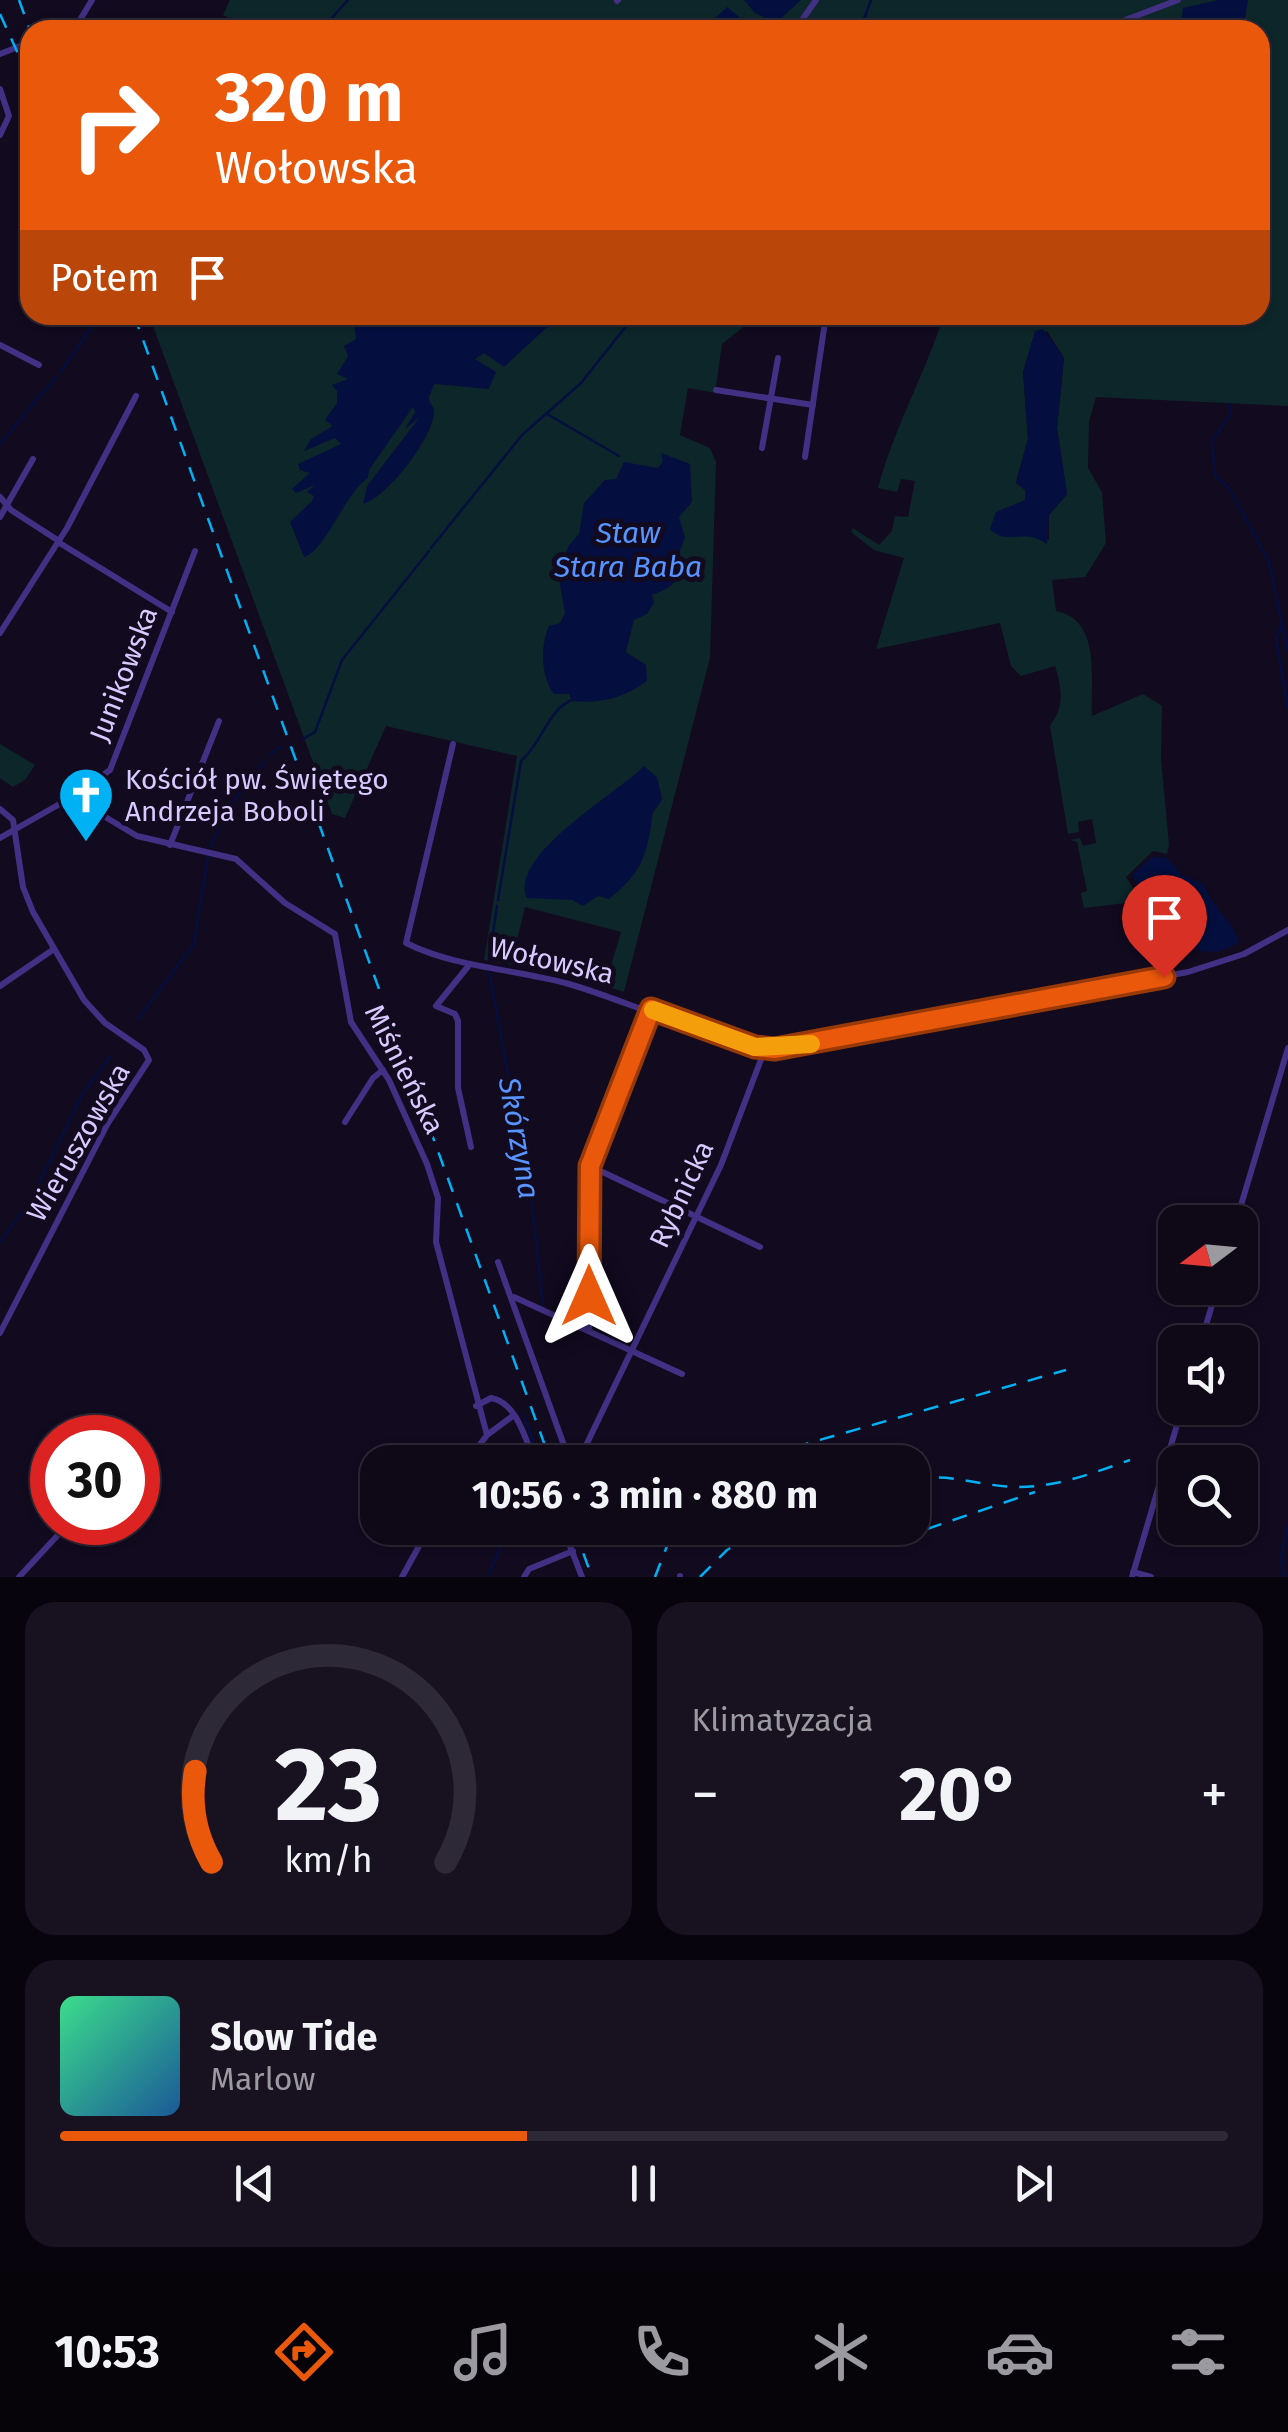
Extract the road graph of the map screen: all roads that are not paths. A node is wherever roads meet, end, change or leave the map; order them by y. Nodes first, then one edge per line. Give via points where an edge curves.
1 (1178, 0) edge
2 (1125, 20) edge
3 (0, 89) edge
4 (0, 135) edge
5 (824, 325) edge
6 (0, 346) edge
7 (778, 358) dead end
8 (39, 366) dead end
9 (716, 390) dead end
10 (136, 396) dead end
11 (772, 400) junction
12 (812, 405) junction
13 (762, 448) dead end
14 (804, 457) dead end
15 (33, 459) dead end
16 (0, 497) edge
17 (7, 506) junction
18 (0, 517) edge
19 (59, 541) junction
20 (195, 550) dead end
21 (172, 612) junction
22 (0, 633) edge
23 (219, 722) dead end
24 (454, 744) dead end
25 (72, 798) junction
26 (0, 810) edge
27 (15, 828) junction
28 (0, 838) edge
29 (170, 845) junction
30 (1288, 930) edge
31 (54, 949) junction
32 (470, 964) junction
33 (0, 986) edge
34 (651, 1009) junction
35 (765, 1048) junction
36 (1288, 1048) edge
37 (383, 1070) junction
38 (345, 1122) dead end
39 (471, 1147) dead end
40 (590, 1166) junction
41 (1241, 1205) edge
42 (696, 1216) junction
43 (760, 1248) dead end
44 (498, 1262) dead end
45 (514, 1298) junction
46 (589, 1328) junction
47 (0, 1333) edge
48 (632, 1350) junction
49 (682, 1374) dead end
50 (476, 1406) junction
51 (514, 1415) junction
52 (1177, 1425) edge
53 (487, 1434) junction
54 (479, 1445) edge
55 (527, 1445) edge
56 (564, 1445) edge
57 (586, 1445) edge
58 (49, 1545) edge
59 (420, 1545) edge
60 (570, 1545) edge
61 (573, 1552) junction
62 (1132, 1574) edge
63 (19, 1577) edge
64 (402, 1577) edge
65 (524, 1577) edge
66 (582, 1577) edge
67 (1151, 1577) edge

1 - 2 street
3 - 4 street via 9,116
5 - 12 street
6 - 8 street
7 - 11 street
9 - 11 street
10 - 19 street
11 - 12 street
11 - 13 street
12 - 14 street
15 - 17 street
16 - 17 street
17 - 18 street
17 - 19 street
19 - 21 street
19 - 22 street
20 - 21 street, Junikowska
21 - 25 street, Junikowska via 110,770
23 - 29 street
24 - 32 street via 404,938
25 - 27 street
25 - 29 street, Miśnieńska via 137,836
26 - 27 street
27 - 28 street
27 - 31 street, Wieruszowska via 24,894
29 - 37 street, Miśnieńska via 236,859 285,903 335,934 351,1022
30 - 35 street, Wołowska via 1244,954 1188,972
31 - 33 street
31 - 47 street, Wieruszowska via 91,1009 149,1060 108,1124
32 - 34 street, Wołowska
32 - 39 street, Wołowska via 436,1006 458,1021 458,1088
34 - 35 street, Wołowska
34 - 40 street
35 - 42 street, Rybnicka
36 - 41 street
37 - 38 street
37 - 50 street, Miśnieńska via 438,1198 436,1242
40 - 42 street
40 - 46 street
42 - 43 street
42 - 48 street, Rybnicka
44 - 45 street
45 - 46 street
45 - 56 street
46 - 48 street
48 - 49 street
48 - 57 street, Rybnicka
50 - 51 street via 498,1398
50 - 53 street, Miśnieńska
51 - 53 street
51 - 55 street
52 - 62 street
53 - 54 street
58 - 63 street
59 - 64 street
60 - 61 street
61 - 65 street
61 - 66 street
62 - 67 street

